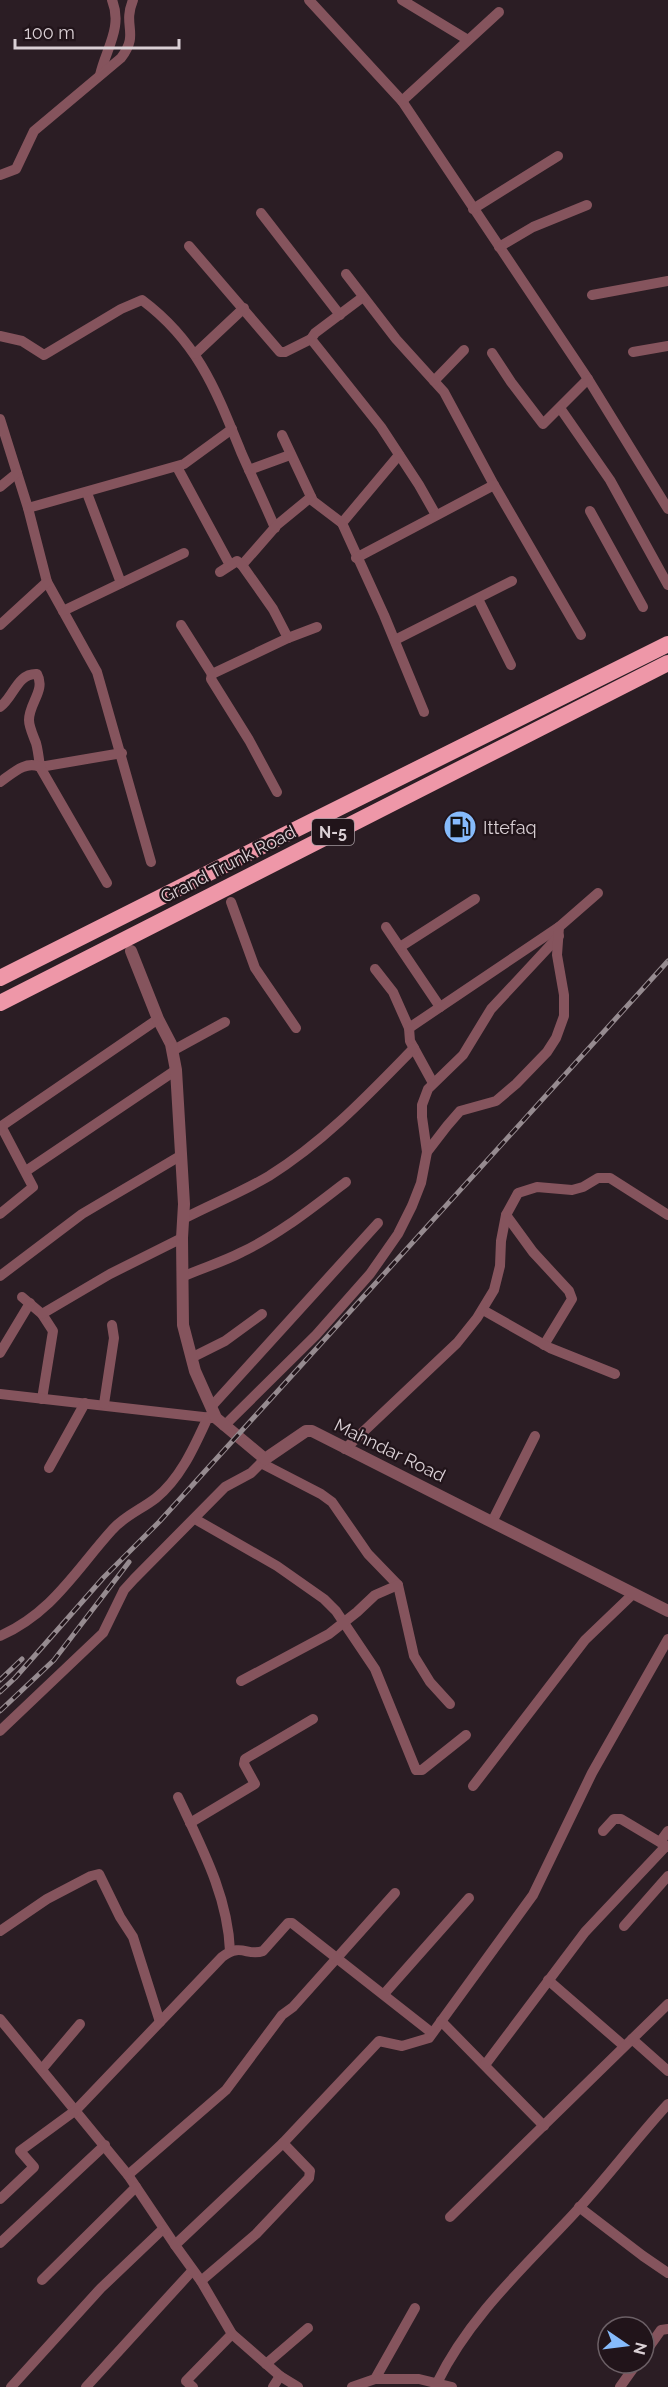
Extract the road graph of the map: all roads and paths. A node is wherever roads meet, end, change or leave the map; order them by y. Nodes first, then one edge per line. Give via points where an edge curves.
1 (112, 0) edge
2 (133, 0) edge
3 (309, 0) edge
4 (402, 0) edge
5 (499, 12) dead end
6 (468, 40) junction
7 (100, 75) junction
8 (402, 101) junction
9 (558, 156) dead end
10 (0, 175) edge
11 (587, 205) dead end
12 (473, 209) junction
13 (261, 213) dead end
14 (189, 246) dead end
15 (499, 247) junction
16 (346, 274) dead end
17 (668, 281) edge
18 (592, 295) dead end
19 (363, 297) junction
20 (244, 308) junction
21 (340, 315) junction
22 (0, 336) edge
23 (311, 339) junction
24 (668, 346) edge
25 (464, 350) dead end
26 (633, 352) dead end
27 (492, 353) dead end
28 (195, 354) junction
29 (588, 379) junction
30 (434, 381) junction
31 (560, 408) junction
32 (0, 418) edge
33 (232, 429) junction
34 (282, 435) dead end
35 (399, 455) junction
36 (290, 456) junction
37 (177, 467) junction
38 (249, 470) junction
39 (17, 473) junction
40 (494, 485) junction
41 (0, 487) edge
42 (87, 493) junction
43 (311, 497) junction
44 (28, 508) junction
45 (668, 508) edge
46 (590, 511) dead end
47 (435, 515) junction
48 (342, 523) junction
49 (275, 528) junction
50 (184, 553) dead end
51 (356, 558) junction
52 (230, 565) junction
53 (242, 565) junction
54 (220, 572) dead end
55 (512, 581) dead end
56 (47, 582) junction
57 (121, 583) junction
58 (668, 585) edge
59 (478, 599) junction
60 (643, 607) dead end
61 (63, 611) junction
62 (181, 625) dead end
63 (0, 626) edge
64 (317, 627) dead end
65 (581, 635) dead end
66 (288, 638) junction
67 (395, 640) junction
68 (668, 644) edge
69 (668, 663) edge
70 (511, 665) dead end
71 (212, 674) junction
72 (0, 706) edge
73 (424, 712) dead end
74 (122, 753) junction
75 (40, 767) junction
76 (0, 782) edge
77 (277, 792) dead end
78 (151, 862) dead end
79 (213, 869) junction
80 (108, 883) dead end
81 (598, 893) dead end
82 (228, 895) junction
83 (475, 899) dead end
84 (386, 927) dead end
85 (560, 931) junction
86 (400, 947) junction
87 (131, 951) dead end
88 (375, 969) dead end
89 (0, 978) edge
90 (0, 1003) edge
91 (440, 1007) junction
92 (158, 1019) junction
93 (225, 1022) dead end
94 (296, 1028) dead end
95 (409, 1028) junction
96 (414, 1048) junction
97 (172, 1051) junction
98 (176, 1070) junction
99 (433, 1083) junction
100 (1, 1126) edge
101 (426, 1152) junction
102 (180, 1156) junction
103 (26, 1171) junction
104 (346, 1182) dead end
105 (0, 1214) edge
106 (506, 1215) junction
107 (668, 1215) edge
108 (183, 1219) junction
109 (378, 1223) dead end
110 (182, 1238) junction
111 (0, 1276) edge
112 (182, 1277) junction
113 (483, 1310) junction
114 (42, 1314) junction
115 (262, 1314) dead end
116 (112, 1325) dead end
117 (544, 1345) junction
118 (0, 1353) edge
119 (191, 1358) junction
120 (615, 1374) dead end
121 (0, 1394) edge
122 (42, 1398) junction
123 (85, 1403) junction
124 (104, 1404) junction
125 (215, 1417) junction
126 (535, 1436) dead end
127 (345, 1449) junction
128 (263, 1461) junction
129 (50, 1468) dead end
130 (195, 1519) junction
131 (492, 1522) junction
132 (398, 1585) junction
133 (633, 1594) junction
134 (668, 1611) edge
135 (345, 1622) junction
136 (0, 1636) edge
137 (668, 1639) edge
138 (241, 1681) dead end
139 (450, 1704) dead end
140 (313, 1719) dead end
141 (0, 1731) edge
142 (466, 1735) dead end
143 (473, 1786) dead end
144 (178, 1797) dead end
145 (190, 1823) junction
146 (668, 1830) edge
147 (603, 1831) dead end
148 (665, 1845) edge
149 (668, 1876) edge
150 (395, 1893) dead end
151 (469, 1898) dead end
152 (624, 1926) dead end
153 (0, 1931) edge
154 (230, 1951) junction
155 (337, 1959) junction
156 (548, 1980) junction
157 (384, 1994) junction
158 (668, 2004) edge
159 (0, 2019) edge
160 (441, 2021) junction
161 (160, 2022) junction
162 (80, 2024) dead end
163 (432, 2033) junction
164 (628, 2043) junction
165 (485, 2065) junction
166 (42, 2069) junction
167 (668, 2071) edge
168 (668, 2104) edge
169 (76, 2110) junction
170 (544, 2126) junction
171 (284, 2144) junction
172 (105, 2145) junction
173 (128, 2175) junction
174 (136, 2187) junction
175 (0, 2199) edge
176 (579, 2207) junction
177 (450, 2217) dead end
178 (163, 2229) junction
179 (0, 2243) edge
180 (175, 2245) junction
181 (192, 2271) junction
182 (668, 2273) edge
183 (42, 2280) dead end
184 (201, 2281) junction
185 (415, 2308) dead end
186 (308, 2328) dead end
187 (668, 2329) edge
188 (232, 2334) junction
189 (656, 2337) edge
190 (267, 2364) junction
191 (280, 2376) junction
192 (375, 2379) junction
193 (412, 2383) edge
194 (437, 2383) junction
195 (11, 2387) edge
196 (86, 2387) edge
197 (193, 2387) edge
198 (273, 2387) edge
199 (298, 2387) edge
200 (352, 2387) edge
201 (452, 2387) edge

1 - 7 street via 116,21
2 - 7 street via 128,14 129,46
3 - 8 street
4 - 6 street
5 - 6 street
6 - 8 street
7 - 10 street via 34,131 16,169
8 - 12 street
9 - 12 street
11 - 15 street via 533,227
12 - 15 street
13 - 21 street
14 - 20 street
15 - 29 street
16 - 19 street
17 - 18 street
19 - 21 street
19 - 30 street
20 - 23 street via 280,352
20 - 28 street
21 - 23 street
22 - 28 street via 22,341 44,355 142,300 164,317
23 - 35 street
24 - 26 street
25 - 30 street
27 - 31 street via 539,421 543,424
28 - 33 street via 218,393
29 - 31 street
29 - 45 street
30 - 40 street via 444,392
31 - 58 street via 610,480
32 - 39 street
33 - 37 street
33 - 38 street
34 - 36 street
35 - 47 street
35 - 48 street
36 - 38 street
36 - 43 street
37 - 42 street
37 - 52 street
38 - 49 street
39 - 41 street
39 - 44 street
40 - 47 street
40 - 65 street
42 - 44 street
42 - 57 street
43 - 48 street
43 - 49 street
44 - 56 street
46 - 60 street
47 - 51 street
48 - 51 street
49 - 53 street
50 - 57 street
51 - 67 street
52 - 53 street via 237,561
52 - 54 street
53 - 66 street
55 - 59 street
56 - 61 street
56 - 63 street
57 - 61 street
59 - 67 street
59 - 70 street
61 - 74 street via 97,672
62 - 71 street
64 - 66 street
66 - 71 street
67 - 73 street
68 - 79 highway, Grand Trunk Road / N-5
69 - 82 highway, Grand Trunk Road / N-5
71 - 77 street via 214,685
72 - 75 street via 22,678 37,674 40,686 28,722
74 - 75 street
74 - 78 street
75 - 76 street via 27,764
75 - 80 street
79 - 82 highway
79 - 89 highway, Grand Trunk Road / N-5
81 - 85 street
82 - 90 highway, Grand Trunk Road / N-5
82 - 94 street via 255,968
83 - 86 street
84 - 86 street
85 - 91 street
85 - 99 street via 491,1010 463,1055
85 - 101 street via 557,955 565,1005 555,1038 541,1060 510,1090 496,1101 460,1111
86 - 91 street
87 - 92 street
88 - 95 street via 393,993
91 - 95 street
92 - 97 street
92 - 100 street
93 - 97 street
95 - 96 street
96 - 99 street
96 - 108 street via 350,1113 314,1143 270,1175
97 - 98 street
98 - 102 street
98 - 103 street
99 - 101 street via 422,1105
100 - 103 street
101 - 125 street via 412,1206 370,1274 316,1335
102 - 108 street
102 - 111 street via 82,1214
103 - 105 street via 33,1187
104 - 112 street via 266,1239
106 - 107 street via 518,1193 537,1187 572,1190 604,1176
106 - 113 street via 498,1274
106 - 117 street via 572,1299
108 - 110 street
109 - 125 street
110 - 112 street
110 - 114 street
112 - 119 street via 183,1326
113 - 117 street
113 - 127 street via 458,1343
114 - 118 street via 26,1300
114 - 122 street via 53,1331
115 - 119 street via 225,1341
116 - 124 street via 114,1338
117 - 120 street
119 - 125 street
121 - 122 street
122 - 123 street
123 - 124 street
123 - 129 street
124 - 125 street
125 - 128 street
125 - 136 street via 163,1492 114,1528 40,1612
126 - 131 street
127 - 128 street, Mahndar Road via 306,1431
127 - 131 street, Mahndar Road
128 - 130 street via 251,1473 225,1487
128 - 132 street via 332,1502 368,1554
130 - 135 street via 317,1593
130 - 141 street via 124,1590 103,1633
131 - 133 street, Mahndar Road
132 - 135 street via 375,1595
132 - 139 street via 417,1662
133 - 134 street, Mahndar Road
133 - 143 street via 585,1640
135 - 138 street
135 - 142 street via 375,1669 416,1770 422,1770
137 - 160 street via 592,1773 533,1895
140 - 145 street via 245,1759 255,1784
144 - 145 street
145 - 154 street via 217,1886 230,1929
146 - 148 street
147 - 148 street via 614,1819 621,1819
148 - 156 street via 585,1932
149 - 152 street
150 - 155 street
151 - 157 street
153 - 161 street via 57,1893 99,1874 133,1937
154 - 155 street via 263,1951 292,1923
154 - 161 street
155 - 157 street
155 - 173 street via 282,2015 226,2090
156 - 164 street
156 - 165 street
157 - 163 street
158 - 164 street
159 - 166 street
160 - 163 street
160 - 165 street
161 - 169 street
162 - 166 street
163 - 171 street via 429,2038 402,2046 380,2041
164 - 167 street
164 - 170 street
165 - 170 street
166 - 169 street
168 - 176 street
169 - 172 street
169 - 175 street via 20,2151 34,2168
170 - 177 street
171 - 180 street
171 - 184 street via 310,2171 309,2178 256,2234
172 - 173 street
172 - 179 street
173 - 174 street
174 - 178 street
174 - 183 street
176 - 182 street
176 - 194 street via 474,2325
178 - 180 street
178 - 195 street via 101,2288
180 - 181 street
181 - 184 street
181 - 196 street
184 - 188 street
185 - 192 street
186 - 190 street
187 - 189 street via 661,2330
188 - 190 street
188 - 197 street via 186,2381
190 - 191 street
191 - 198 street
191 - 199 street
192 - 193 street
192 - 200 street
193 - 194 street
194 - 201 street

